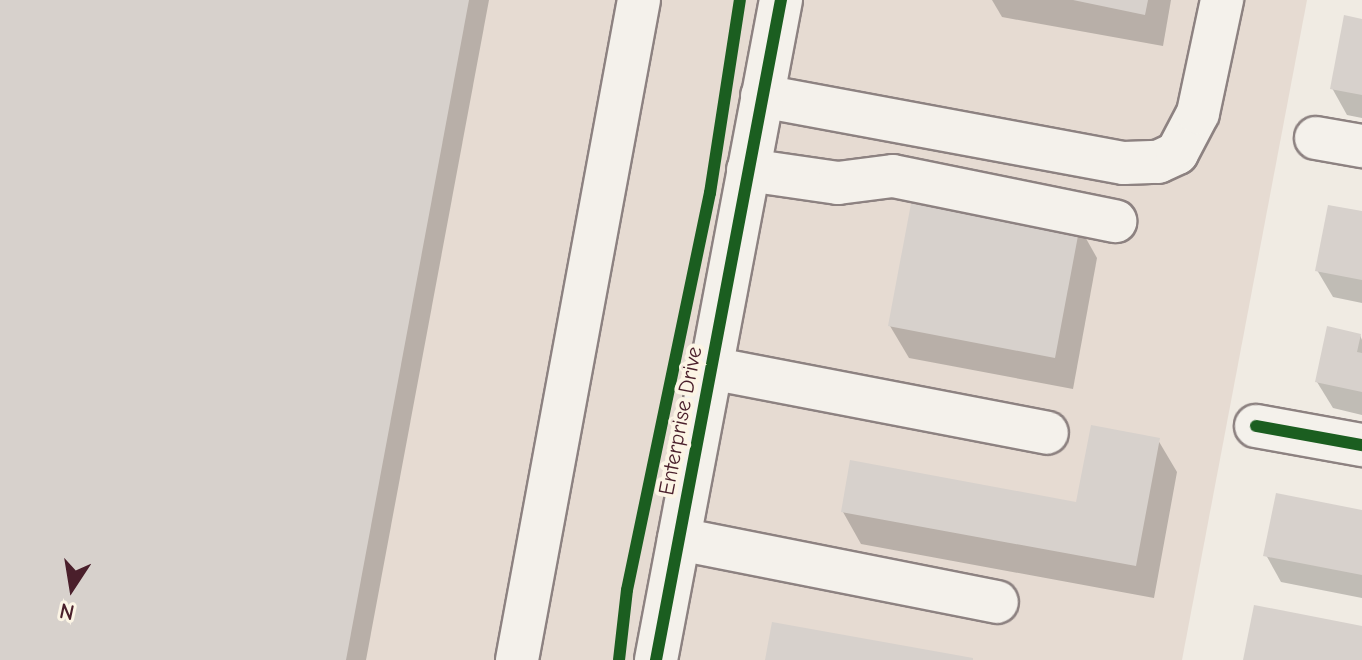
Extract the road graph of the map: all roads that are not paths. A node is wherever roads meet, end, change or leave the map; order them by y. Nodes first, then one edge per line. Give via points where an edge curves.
1 (639, 0) edge
2 (781, 0) edge
3 (1222, 0) edge
4 (762, 96) junction
5 (1316, 138) dead end
6 (1362, 146) edge
7 (748, 170) junction
8 (1115, 221) dead end
9 (711, 368) junction
10 (1256, 426) dead end
11 (1047, 433) dead end
12 (1362, 445) edge
13 (679, 539) junction
14 (997, 602) dead end
15 (517, 660) edge
16 (656, 660) edge

1 - 15 street
2 - 4 street, Enterprise Drive
3 - 4 street via 1198,113 1177,153 1158,162 1124,163
4 - 7 street, Enterprise Drive
5 - 6 street
7 - 8 street via 838,183 893,176
7 - 9 street, Enterprise Drive
9 - 11 street
9 - 13 street, Enterprise Drive
10 - 12 street
13 - 14 street
13 - 16 street, Enterprise Drive

